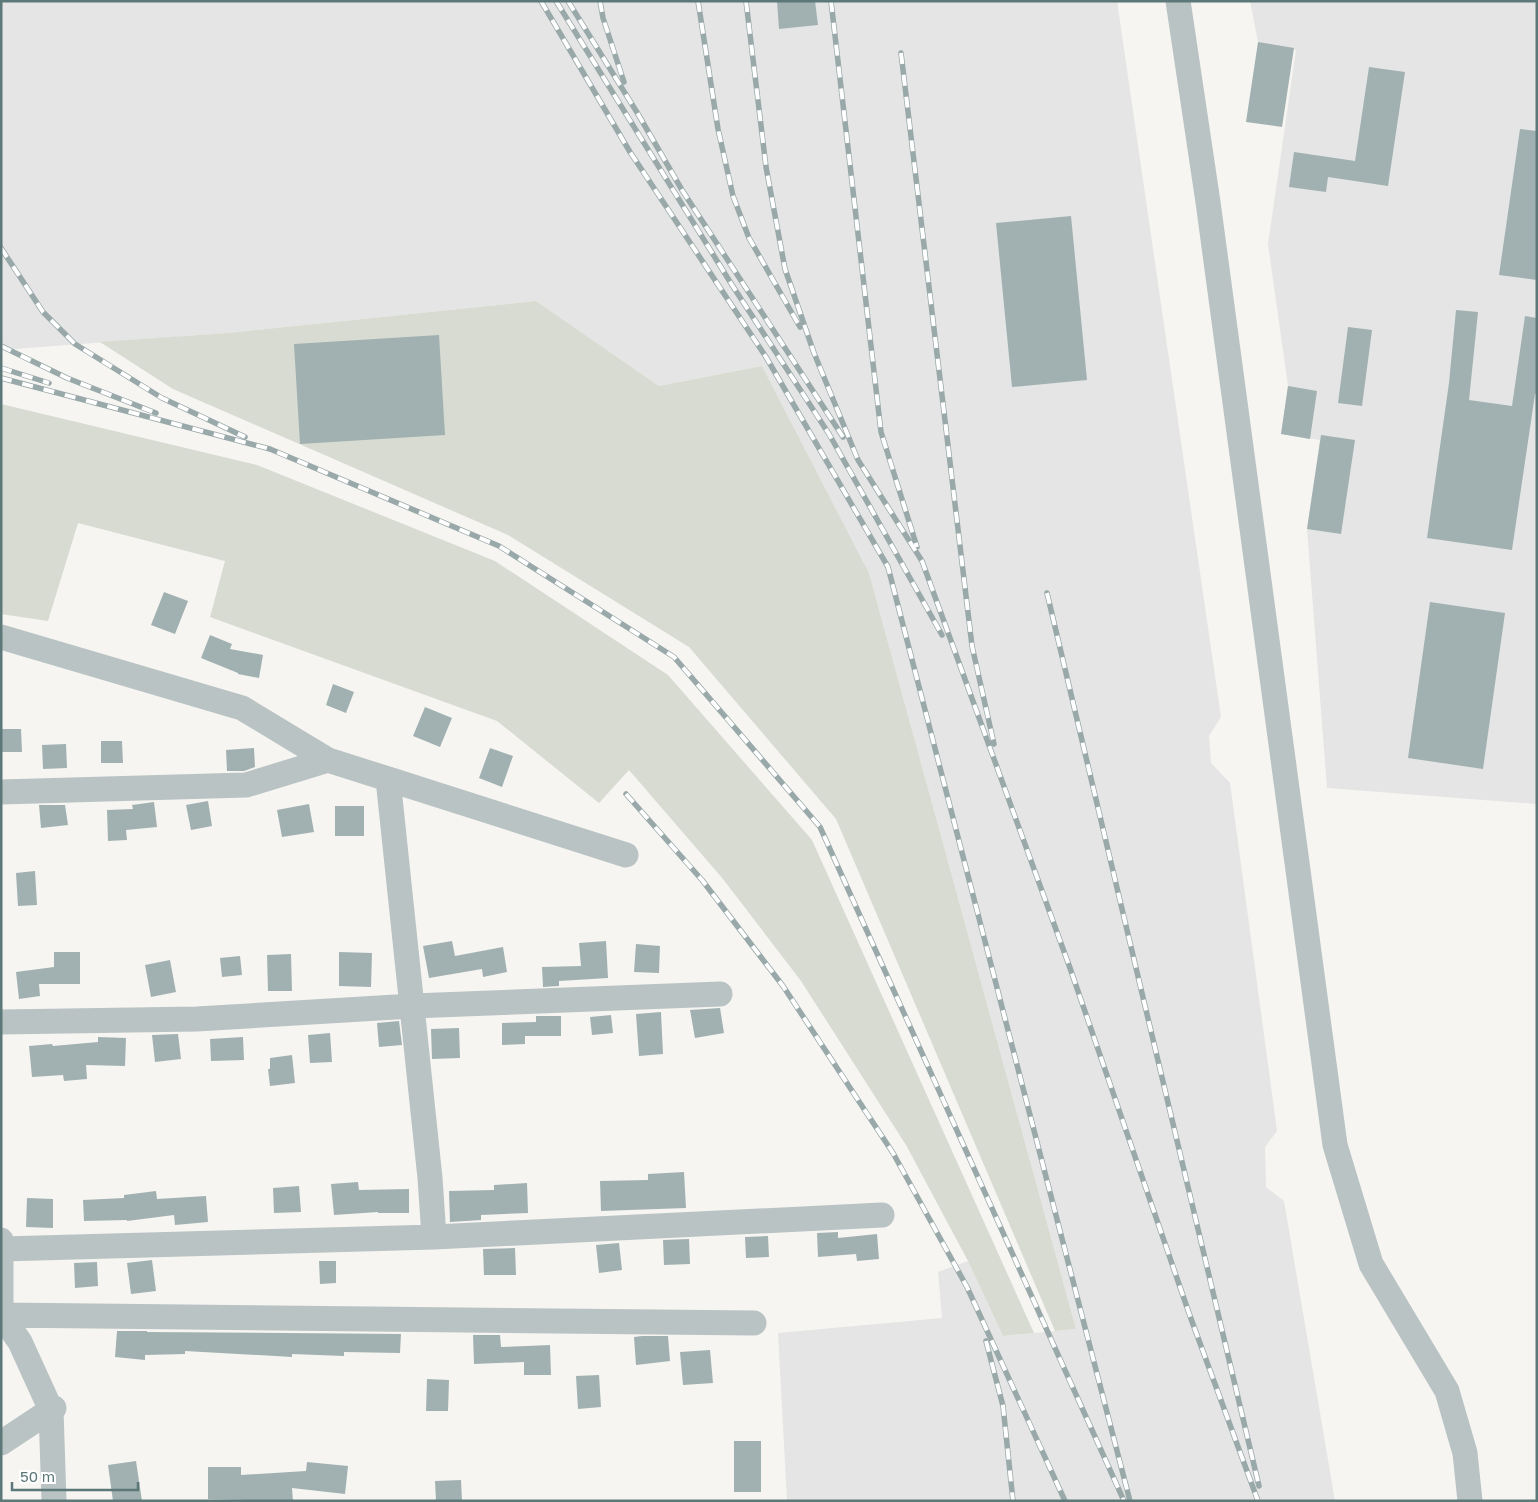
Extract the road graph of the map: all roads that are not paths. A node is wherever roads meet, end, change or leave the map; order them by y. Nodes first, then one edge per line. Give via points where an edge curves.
1 (1178, 1) edge
2 (1, 637) edge
3 (328, 760) junction
4 (388, 779) junction
5 (1, 792) edge
6 (626, 855) dead end
7 (720, 994) dead end
8 (412, 1006) junction
9 (1, 1022) edge
10 (882, 1215) dead end
11 (434, 1237) junction
12 (2, 1244) edge
13 (1, 1314) edge
14 (754, 1323) dead end
15 (11, 1342) edge
16 (53, 1409) junction
17 (1, 1443) edge
18 (54, 1501) edge
19 (1470, 1501) edge

1 - 19 street via 1335,1145 1371,1264 1447,1391 1465,1453
2 - 3 street via 242,708
3 - 4 street
3 - 5 street via 246,785
4 - 6 street
4 - 8 street
7 - 8 street
8 - 9 street via 197,1019
8 - 11 street
10 - 11 street
11 - 12 street
12 - 13 street
14 - 15 street via 1,1315
15 - 16 street
16 - 17 street
16 - 18 street

